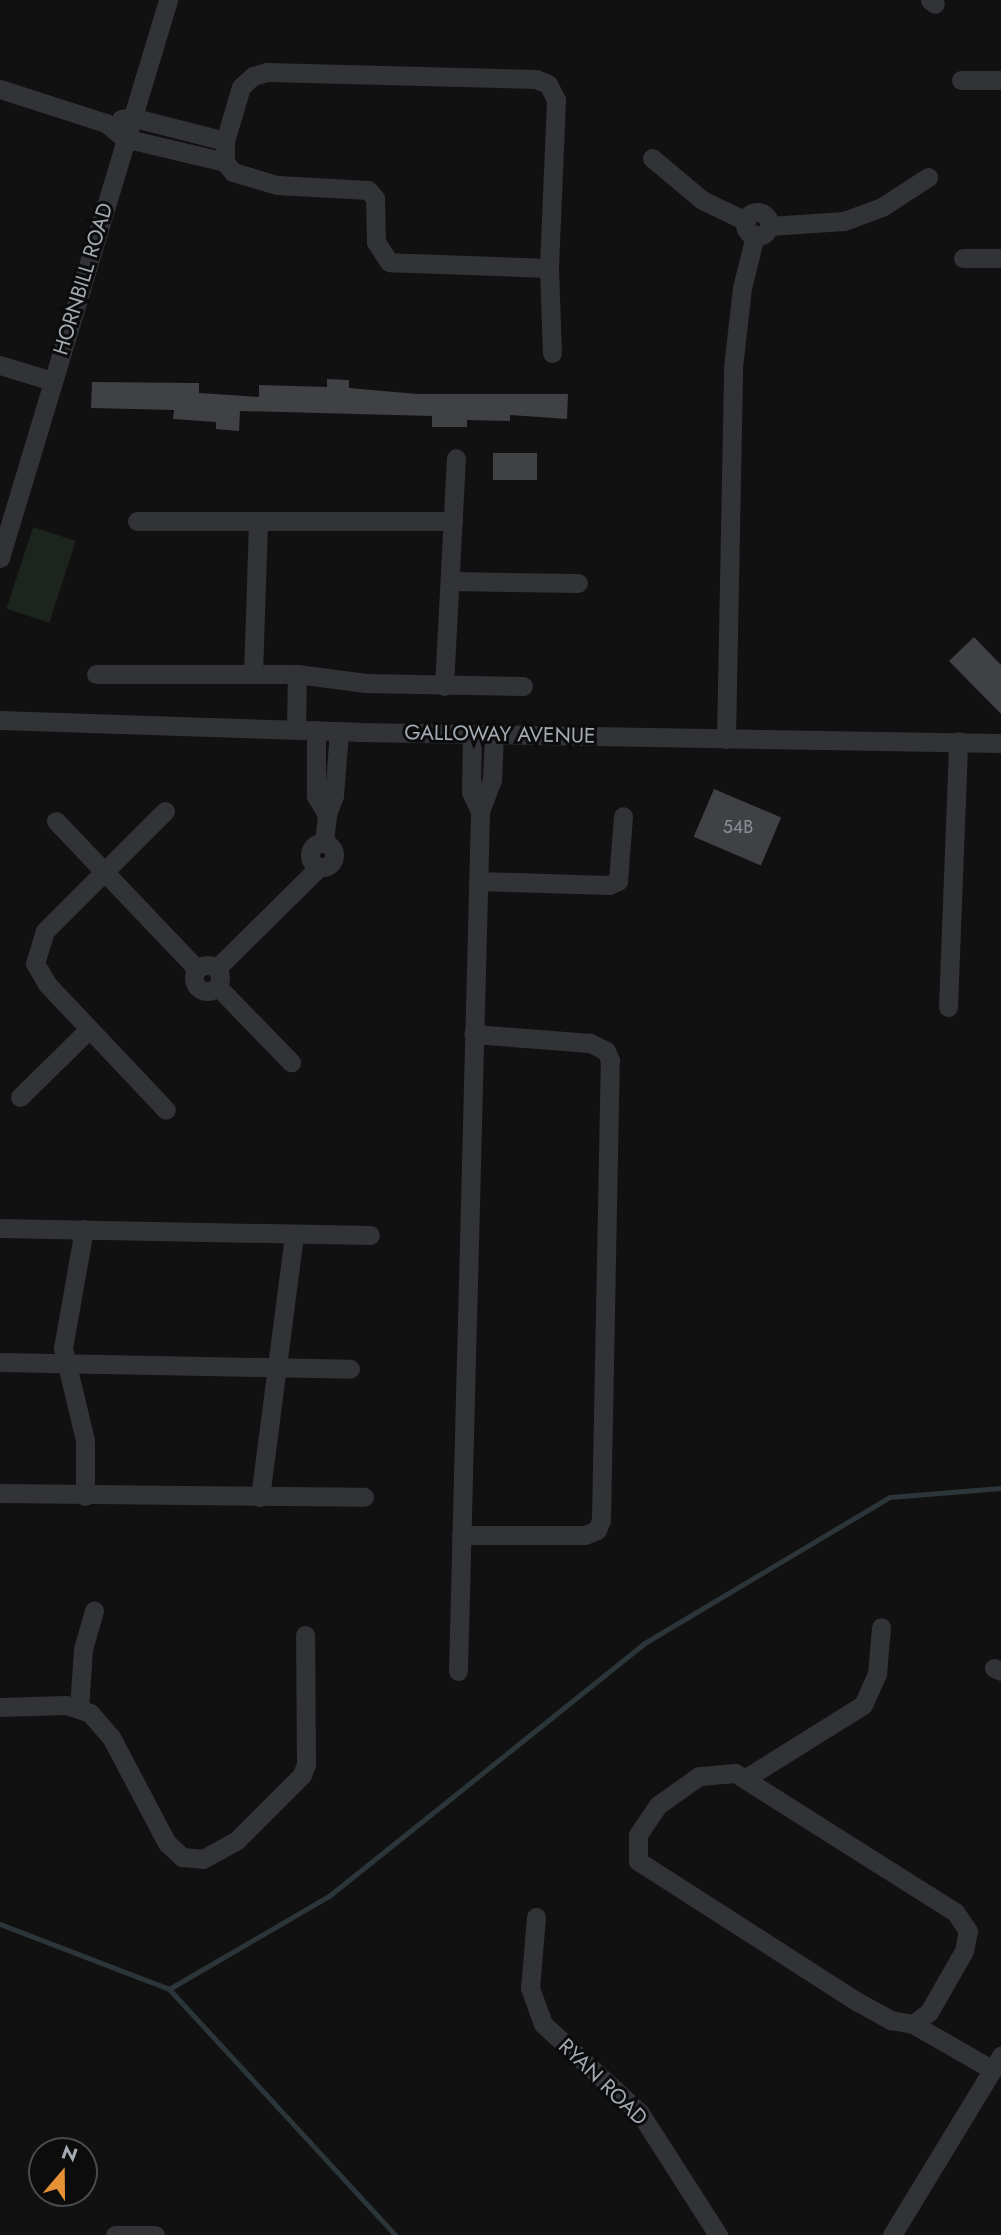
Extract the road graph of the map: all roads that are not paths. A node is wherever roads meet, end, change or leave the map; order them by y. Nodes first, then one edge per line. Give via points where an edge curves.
1 (168, 0) edge
2 (961, 80) dead end
3 (1001, 80) edge
4 (0, 89) edge
5 (131, 117) junction
6 (106, 123) junction
7 (124, 138) junction
8 (225, 141) junction
9 (652, 158) dead end
10 (225, 162) junction
11 (928, 177) dead end
12 (757, 227) junction
13 (962, 258) dead end
14 (1001, 258) edge
15 (549, 268) junction
16 (552, 353) dead end
17 (0, 365) edge
18 (52, 381) junction
19 (456, 458) dead end
20 (137, 521) dead end
21 (258, 521) junction
22 (453, 521) junction
23 (0, 558) edge
24 (450, 581) junction
25 (578, 583) dead end
26 (96, 674) dead end
27 (253, 674) junction
28 (297, 674) junction
29 (444, 686) junction
30 (523, 686) dead end
31 (0, 719) edge
32 (296, 729) junction
33 (316, 730) junction
34 (339, 731) junction
35 (472, 734) junction
36 (494, 735) junction
37 (726, 739) junction
38 (958, 741) junction
39 (1001, 743) edge
40 (164, 811) dead end
41 (480, 811) junction
42 (327, 814) junction
43 (623, 816) dead end
44 (56, 821) dead end
45 (105, 873) junction
46 (478, 881) junction
47 (211, 975) junction
48 (948, 1007) dead end
49 (89, 1029) junction
50 (473, 1034) junction
51 (291, 1062) dead end
52 (20, 1097) dead end
53 (166, 1110) dead end
54 (0, 1228) edge
55 (84, 1229) junction
56 (294, 1234) junction
57 (370, 1235) dead end
58 (0, 1362) edge
59 (66, 1365) junction
60 (277, 1369) junction
61 (350, 1369) dead end
62 (0, 1493) edge
63 (85, 1496) junction
64 (260, 1497) junction
65 (364, 1497) dead end
66 (461, 1535) junction
67 (94, 1611) dead end
68 (881, 1627) dead end
69 (305, 1635) dead end
70 (458, 1671) dead end
71 (0, 1707) edge
72 (79, 1708) junction
73 (746, 1778) junction
74 (537, 1917) dead end
75 (913, 2024) junction
76 (997, 2063) edge
77 (115, 2235) edge
78 (155, 2235) edge
79 (718, 2235) edge
80 (892, 2235) edge

1 - 5 street, HORNBILL ROAD
2 - 3 street
4 - 6 street
5 - 6 street
5 - 7 street, HORNBILL ROAD
5 - 8 street
6 - 7 street
7 - 10 street
7 - 18 street, HORNBILL ROAD
8 - 10 street
8 - 15 street via 241,86 267,72 543,81 556,100
9 - 12 street via 702,200
10 - 15 street via 242,176 277,185 368,190 375,198 376,242 389,262
11 - 12 street via 882,207 844,221
12 - 37 street via 742,288 733,368
13 - 14 street
15 - 16 street
17 - 18 street
18 - 23 street, HORNBILL ROAD
19 - 22 street
20 - 21 street
21 - 22 street
21 - 27 street
22 - 24 street
24 - 25 street
24 - 29 street
26 - 27 street
27 - 28 street
28 - 29 street
28 - 32 street
29 - 30 street
31 - 32 street, GALLOWAY AVENUE
32 - 33 street, GALLOWAY AVENUE
33 - 34 street, GALLOWAY AVENUE
33 - 42 street via 316,796
34 - 35 street, GALLOWAY AVENUE
34 - 42 street via 334,796
35 - 36 street, GALLOWAY AVENUE
35 - 41 street via 471,792
36 - 37 street, GALLOWAY AVENUE
36 - 41 street via 492,779
37 - 38 street, GALLOWAY AVENUE
38 - 39 street, GALLOWAY AVENUE
38 - 48 street
40 - 45 street
41 - 46 street
42 - 47 street via 324,844 332,850 332,860 319,867
43 - 46 street via 621,874 610,885
44 - 45 street
45 - 47 street
45 - 49 street via 45,930 35,956 47,984
46 - 50 street
47 - 51 street
49 - 52 street
49 - 53 street
50 - 66 street
50 - 66 street via 590,1043 606,1051 610,1060 601,1520 588,1535
54 - 55 street
55 - 56 street
55 - 59 street via 65,1331
56 - 57 street
56 - 60 street
58 - 59 street
59 - 60 street
59 - 63 street via 85,1440
60 - 61 street
60 - 64 street
62 - 63 street
63 - 64 street
64 - 65 street
66 - 70 street
67 - 72 street via 83,1649
68 - 73 street via 877,1674 863,1705
69 - 72 street via 302,1776 237,1840 211,1857 196,1859 176,1853 111,1737 97,1719
71 - 72 street
73 - 75 street via 963,1919 968,1931 964,1951 929,2012
73 - 75 street via 712,1772 669,1794 638,1835 638,1861 858,2002 891,2020
74 - 79 street, RYAN ROAD via 530,1988 543,2024 639,2113
75 - 76 street
76 - 80 street
77 - 78 street

